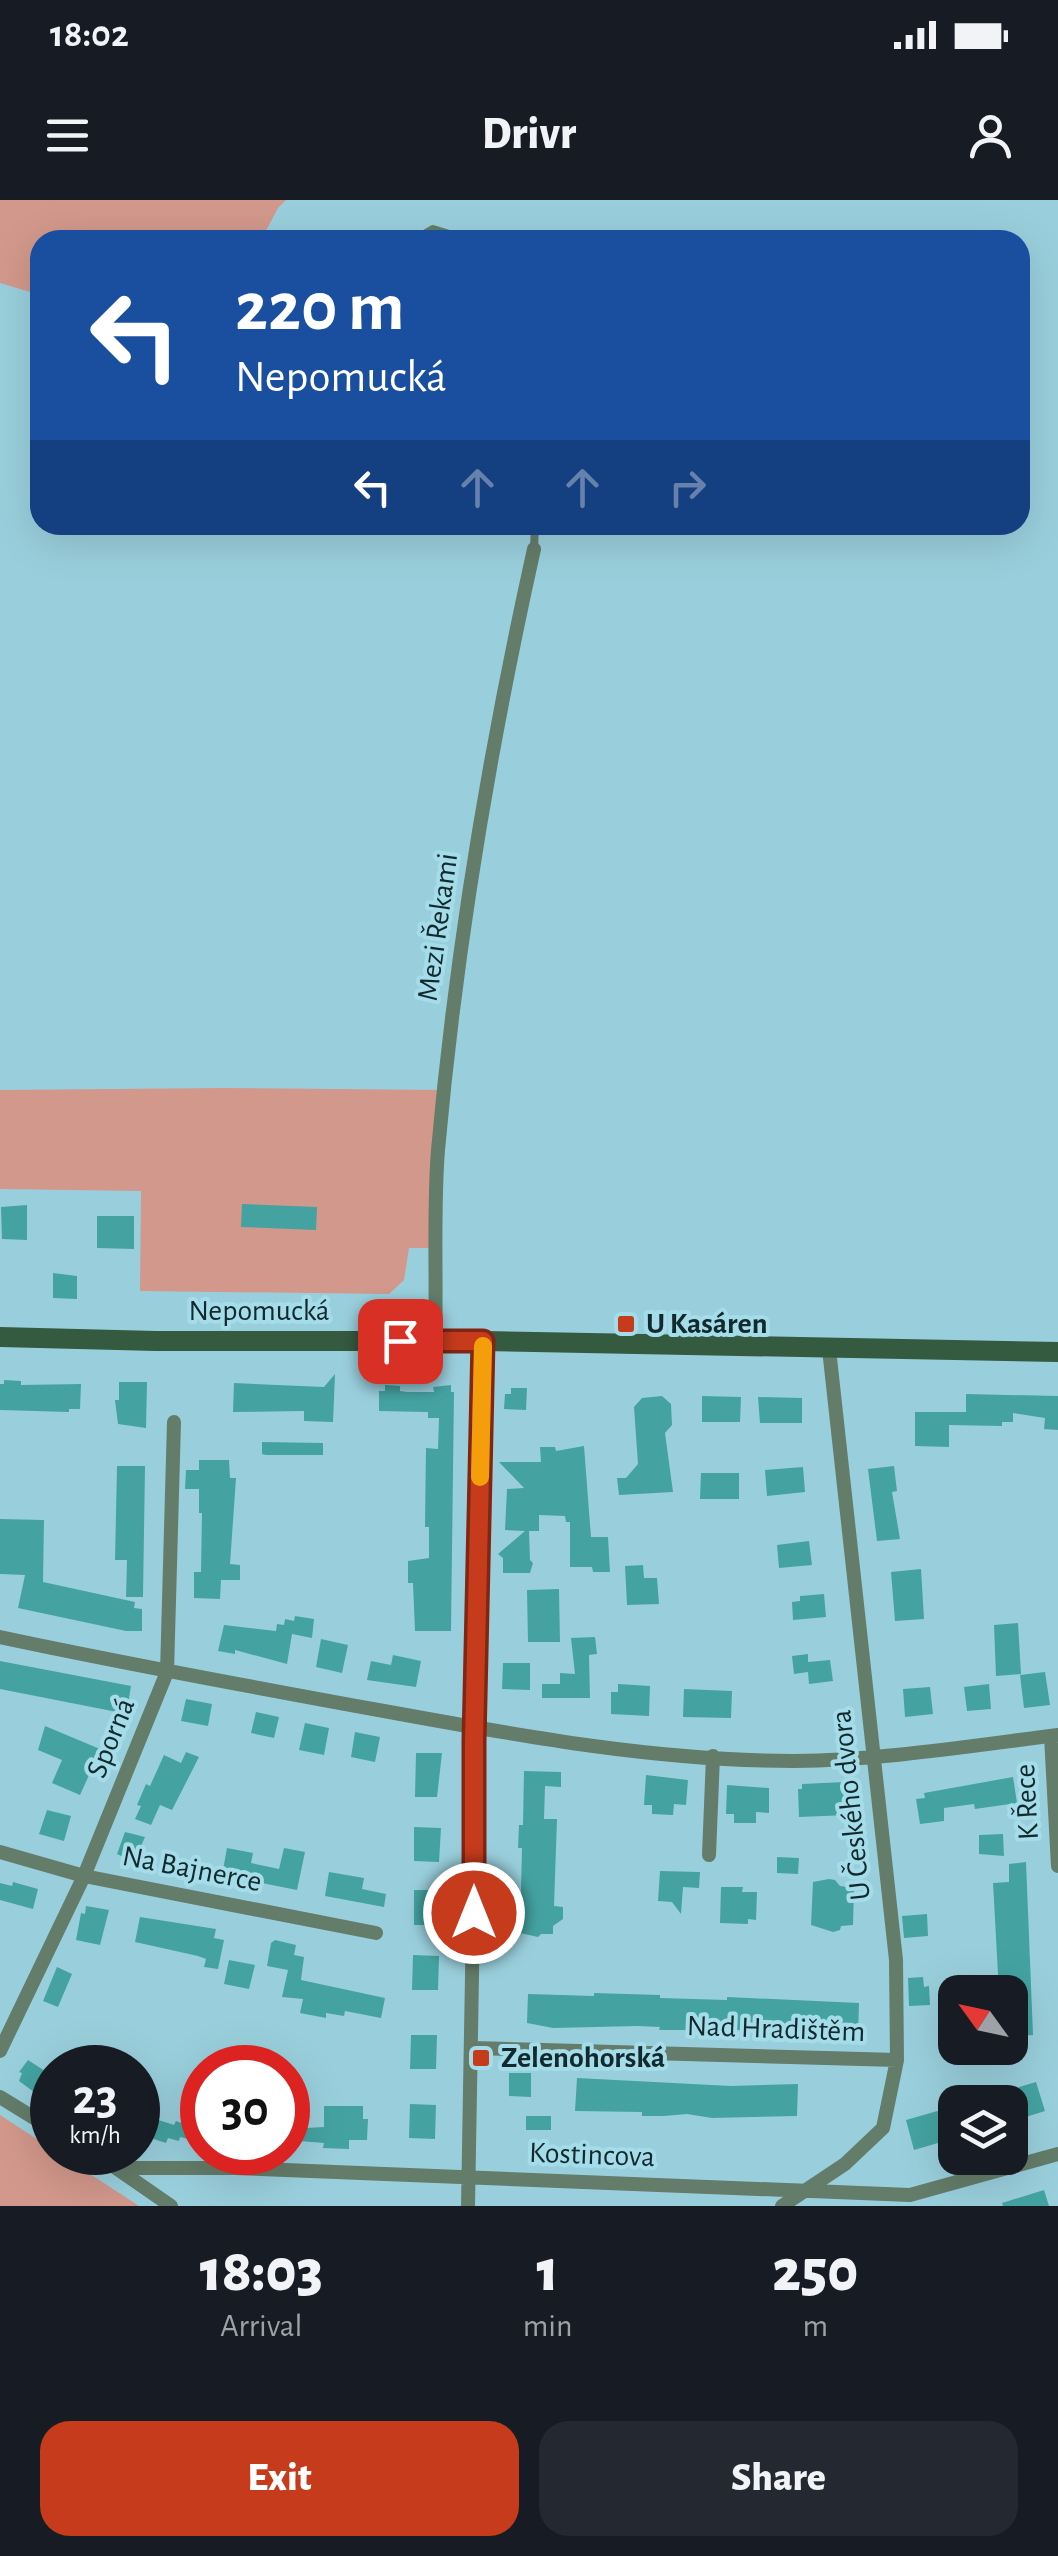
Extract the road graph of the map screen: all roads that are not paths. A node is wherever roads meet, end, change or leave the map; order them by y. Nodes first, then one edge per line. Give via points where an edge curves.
1 (535, 535) edge
2 (534, 549) joint
3 (0, 1337) edge
4 (435, 1341) junction
5 (483, 1341) junction
6 (829, 1348) junction
7 (1058, 1352) edge
8 (174, 1422) dead end
9 (0, 1637) edge
10 (167, 1672) junction
11 (474, 1728) junction
12 (1054, 1735) edge
13 (713, 1756) junction
14 (874, 1758) junction
15 (0, 1852) edge
16 (709, 1856) dead end
17 (1058, 1866) edge
18 (84, 1876) junction
19 (376, 1933) dead end
20 (473, 2048) junction
21 (0, 2051) edge
22 (897, 2060) junction
23 (0, 2098) edge
24 (30, 2115) edge
25 (1058, 2154) edge
26 (160, 2168) edge
27 (129, 2175) edge
28 (468, 2178) junction
29 (804, 2190) junction
30 (171, 2206) edge
31 (468, 2206) edge
32 (782, 2206) edge

1 - 2 lane, Mezi Řekami
2 - 4 street, Mezi Řekami via 496,720 457,973 438,1154
3 - 4 street, Nepomucká
4 - 5 street, Nepomucká
5 - 6 street, Nepomucká
5 - 11 street
6 - 7 street, Nepomucká
6 - 14 street, U Českého dvora
8 - 10 street, Sporná
9 - 10 street
10 - 11 street
10 - 18 street, Sporná
11 - 13 street via 647,1754
11 - 20 street
12 - 14 street
12 - 17 street, K Řece
13 - 14 street
13 - 16 street
14 - 22 street, U Českého dvora via 896,1960
15 - 18 street, Na Bajnerce
18 - 19 street, Na Bajnerce
18 - 21 street, Sporná
20 - 22 street, Nad Hradištěm
20 - 28 street
22 - 29 street, U Českého dvora via 883,2128
23 - 24 street
25 - 29 street, Kostincova via 910,2194
26 - 28 street, Kostincova
27 - 30 street
28 - 29 street, Kostincova
28 - 31 street
29 - 32 street, U Českého dvora

